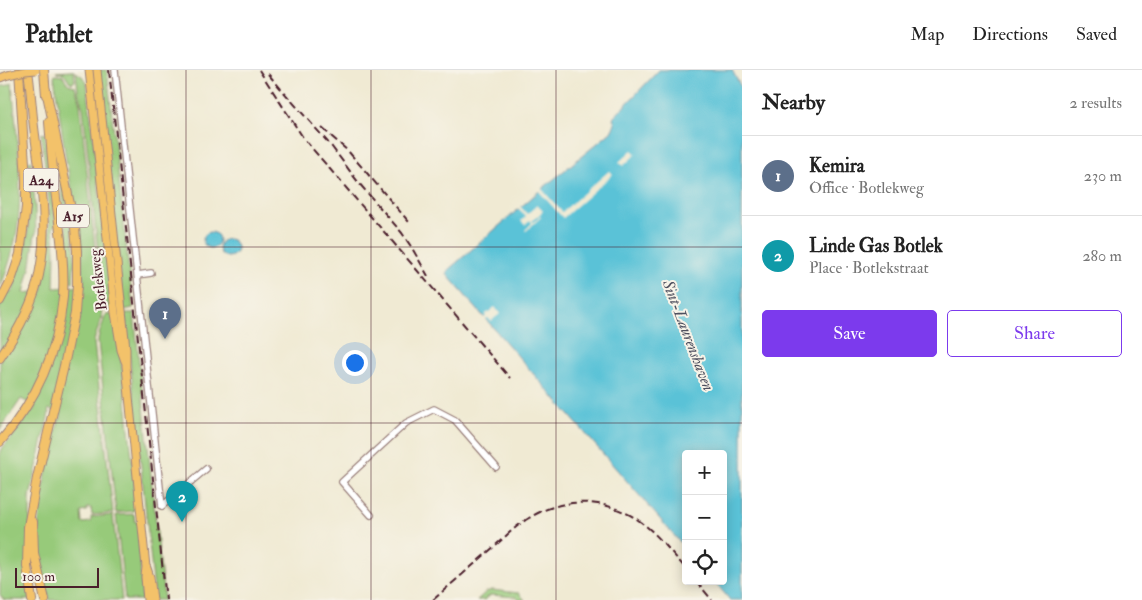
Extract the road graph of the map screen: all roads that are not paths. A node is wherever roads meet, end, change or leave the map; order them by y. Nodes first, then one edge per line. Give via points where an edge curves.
1 (19, 70) edge
2 (28, 70) edge
3 (36, 70) edge
4 (44, 70) edge
5 (89, 70) edge
6 (97, 70) edge
7 (115, 70) edge
8 (0, 78) edge
9 (46, 90) junction
10 (151, 273) dead end
11 (138, 275) junction
12 (0, 301) edge
13 (0, 358) edge
14 (126, 366) junction
15 (0, 442) edge
16 (496, 467) dead end
17 (206, 469) dead end
18 (37, 478) junction
19 (371, 516) dead end
20 (146, 568) junction
21 (32, 600) edge
22 (45, 600) edge
23 (147, 600) edge
24 (153, 600) edge

1 - 12 highway, A24 via 26,207 20,254
2 - 13 highway, A24 via 44,230 40,268 29,305
3 - 8 main road, bridge
4 - 9 highway, A24
5 - 14 main road, Botlekweg via 115,312 120,350
6 - 14 main road, Botlekweg
7 - 11 street
9 - 15 highway, A24 via 61,238 61,312 47,367 28,404
9 - 18 highway, A15 via 75,228 77,285 75,313
10 - 11 street
11 - 17 street via 162,506
14 - 20 main road, Botlekweg
16 - 19 street via 455,420 434,409 406,423 342,482
18 - 21 highway, A15 via 28,539
18 - 22 highway, A15 via 34,553
20 - 23 main road, Botlekweg
20 - 24 main road, Botlekweg

